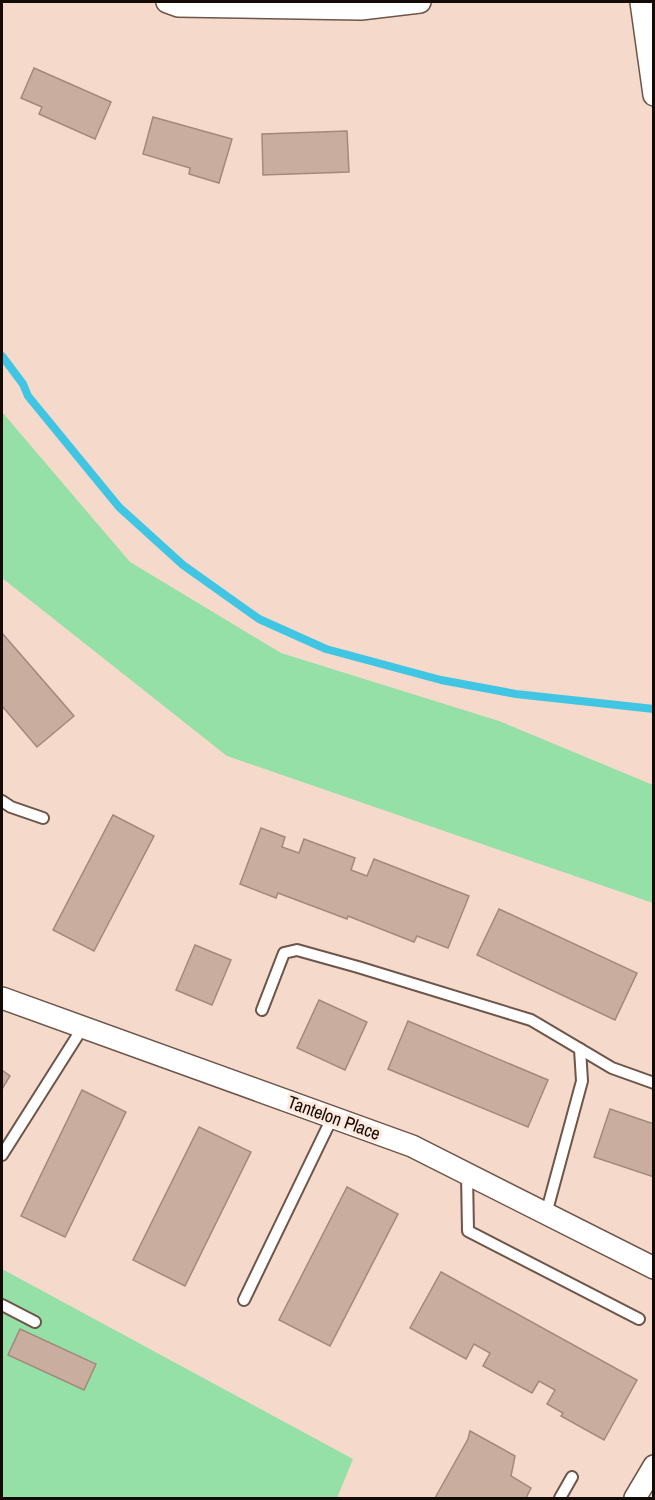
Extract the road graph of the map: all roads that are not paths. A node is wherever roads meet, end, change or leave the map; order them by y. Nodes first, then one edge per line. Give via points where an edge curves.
1 (166, 2) edge
2 (420, 2) edge
3 (641, 2) edge
4 (654, 95) edge
5 (2, 801) edge
6 (43, 818) dead end
7 (2, 998) edge
8 (262, 1010) dead end
9 (83, 1027) junction
10 (580, 1049) junction
11 (654, 1083) edge
12 (332, 1118) junction
13 (2, 1155) edge
14 (467, 1174) junction
15 (546, 1214) junction
16 (654, 1268) edge
17 (244, 1300) dead end
18 (2, 1305) edge
19 (639, 1319) dead end
20 (35, 1322) dead end
21 (654, 1466) edge
22 (572, 1477) dead end
23 (560, 1498) edge
24 (635, 1498) edge

1 - 2 street via 178,6 361,9
3 - 4 street
5 - 6 lane
7 - 9 street, Tantelon Place
8 - 10 lane via 284,953 297,950 531,1020
9 - 12 street, Tantelon Place
9 - 13 lane
10 - 11 lane via 612,1068
10 - 15 lane via 582,1081
12 - 14 street, Tantelon Place via 412,1146
12 - 17 lane
14 - 15 street, Tantelon Place
14 - 19 lane via 468,1231
15 - 16 street, Tantelon Place
18 - 20 lane
21 - 24 street
22 - 23 lane

